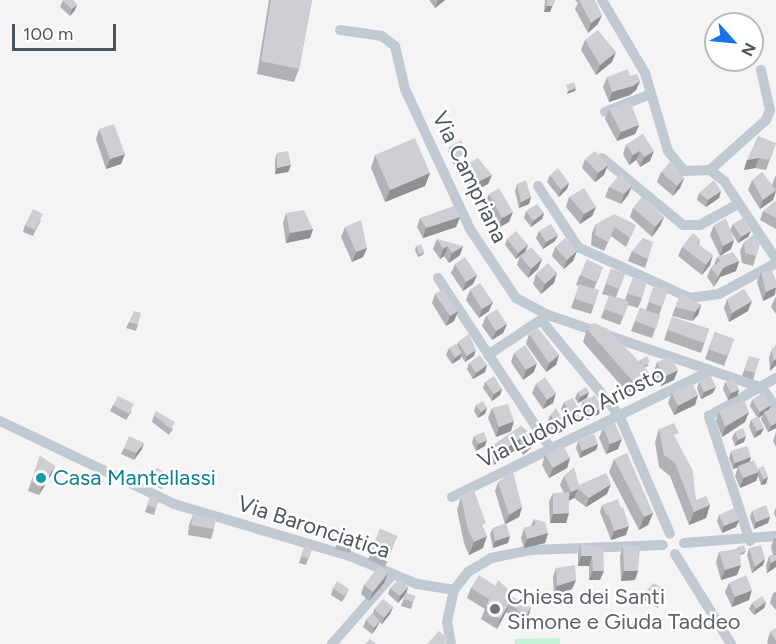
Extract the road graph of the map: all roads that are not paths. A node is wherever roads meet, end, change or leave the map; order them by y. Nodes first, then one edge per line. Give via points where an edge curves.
1 (602, 0) edge
2 (340, 30) dead end
3 (761, 72) edge
4 (651, 94) junction
5 (604, 112) dead end
6 (602, 158) edge
7 (710, 170) junction
8 (538, 186) dead end
9 (738, 204) junction
10 (776, 261) edge
11 (438, 278) dead end
12 (544, 317) junction
13 (488, 355) junction
14 (708, 372) junction
15 (776, 378) edge
16 (762, 388) junction
17 (776, 407) edge
18 (619, 415) junction
19 (0, 421) edge
20 (550, 448) junction
21 (452, 497) dead end
22 (670, 534) junction
23 (776, 536) edge
24 (750, 541) junction
25 (684, 543) junction
26 (663, 545) junction
27 (675, 554) junction
28 (393, 573) junction
29 (454, 590) junction
30 (449, 642) edge
31 (332, 644) edge
32 (732, 644) edge

1 - 4 street
2 - 12 street, Via Campriana via 392,42 405,89 478,243 516,298
3 - 7 street via 769,116
4 - 5 street
4 - 7 street via 675,162 690,172
6 - 9 street via 683,225 700,225
7 - 9 street
8 - 10 street via 578,247 690,298 719,294
9 - 10 street
11 - 13 street
12 - 13 street
12 - 14 street, Via Campriana
12 - 18 street
13 - 20 street
14 - 16 street, Via Campriana
14 - 18 street, Via Ludovico Ariosto
15 - 16 street
16 - 17 street
16 - 24 street via 709,416
18 - 20 street, Via Ludovico Ariosto
18 - 22 street
19 - 28 street, Via Baronciatica via 174,504
20 - 21 street, Via Ludovico Ariosto
22 - 25 street via 680,535
22 - 26 street
23 - 24 street
24 - 25 street
25 - 27 street
26 - 27 street
26 - 29 street via 508,553 477,565
27 - 32 street
28 - 29 street, Via Baronciatica
28 - 31 street
29 - 30 street

